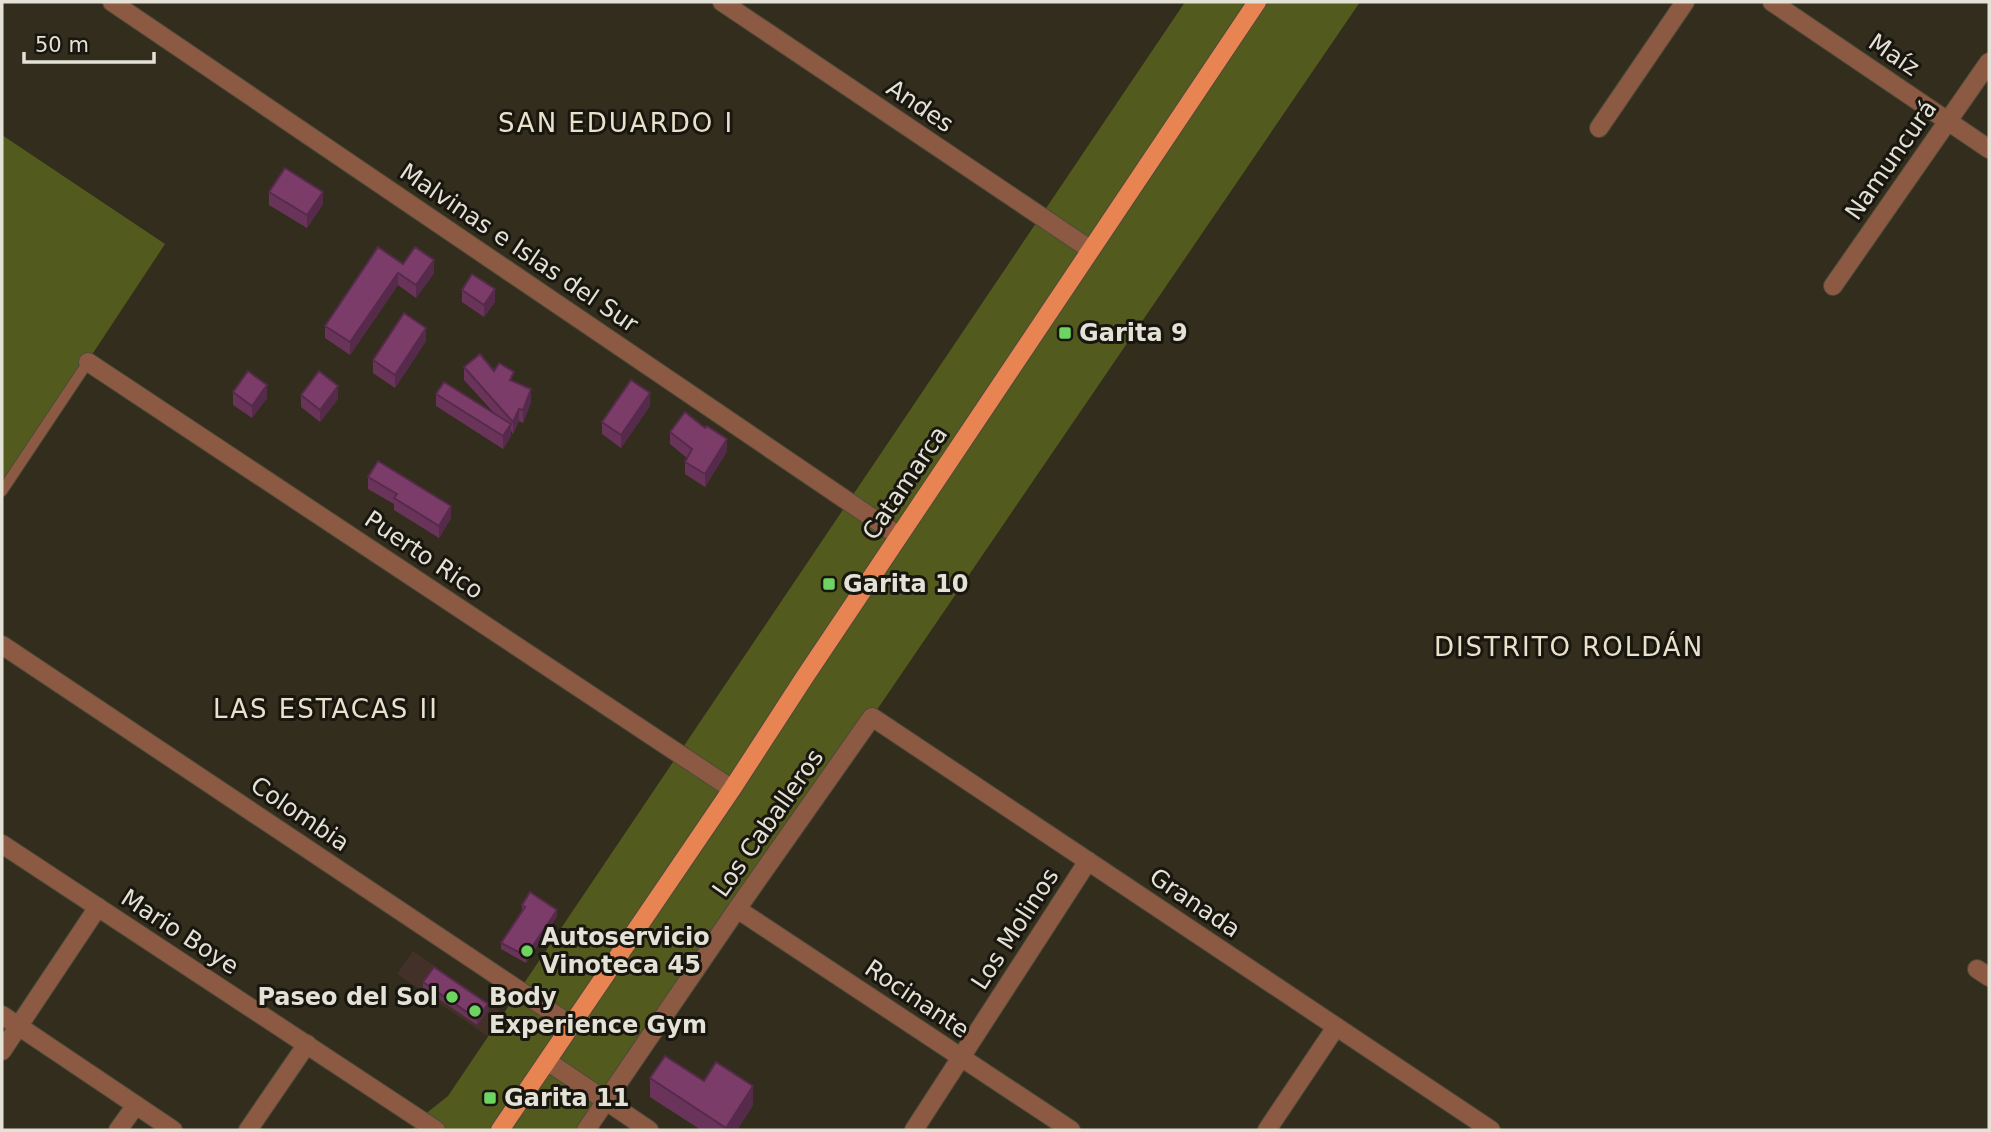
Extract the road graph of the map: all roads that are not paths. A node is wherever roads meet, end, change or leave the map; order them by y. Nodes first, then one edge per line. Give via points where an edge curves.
1 (112, 2) edge
2 (722, 2) edge
3 (1257, 2) edge
4 (1685, 2) edge
5 (1772, 2) edge
6 (1989, 61) edge
7 (1948, 121) junction
8 (1599, 128) dead end
9 (1989, 149) edge
10 (1091, 250) junction
11 (1833, 286) dead end
12 (88, 362) joint
13 (2, 491) edge
14 (900, 536) junction
15 (2, 645) edge
16 (872, 717) joint
17 (732, 789) junction
18 (2, 844) edge
19 (1088, 861) junction
20 (98, 907) junction
21 (737, 909) junction
22 (2, 1015) edge
23 (571, 1025) junction
24 (18, 1026) junction
25 (1336, 1027) junction
26 (307, 1044) junction
27 (2, 1051) edge
28 (961, 1058) junction
29 (547, 1061) junction
30 (606, 1101) junction
31 (135, 1105) junction
32 (416, 1125) edge
33 (118, 1130) edge
34 (173, 1130) edge
35 (248, 1130) edge
36 (436, 1130) edge
37 (500, 1130) edge
38 (586, 1130) edge
39 (649, 1130) edge
40 (914, 1130) edge
41 (1070, 1130) edge
42 (1267, 1130) edge
43 (1491, 1130) edge

1 - 14 street, Malvinas e Islas del Sur
2 - 10 street, Andes
3 - 10 main road, Catamarca
4 - 8 street
5 - 7 street, Maíz
6 - 7 street, Namuncurá
7 - 9 street, Maíz
7 - 11 street, Namuncurá
10 - 14 main road, Catamarca
12 - 13 lane
12 - 17 street, Puerto Rico
14 - 17 main road, Catamarca
15 - 23 street, Colombia
16 - 19 street, Granada
16 - 21 street, Los Caballeros
17 - 23 main road, Catamarca
18 - 20 street, Mario Boye
19 - 25 street, Granada
19 - 28 street, Los Molinos
20 - 24 street
20 - 26 street, Mario Boye
21 - 28 street, Rocinante
21 - 30 street, Los Caballeros
22 - 24 street
23 - 29 main road, Catamarca
24 - 27 street
24 - 31 street
25 - 42 street
25 - 43 street, Granada
26 - 32 street, Mario Boye
26 - 35 street
28 - 40 street, Los Molinos
28 - 41 street, Rocinante
29 - 30 street
29 - 37 main road, Catamarca
30 - 38 street, Los Caballeros
30 - 39 street
31 - 33 street
31 - 34 street
32 - 36 street, Mario Boye

